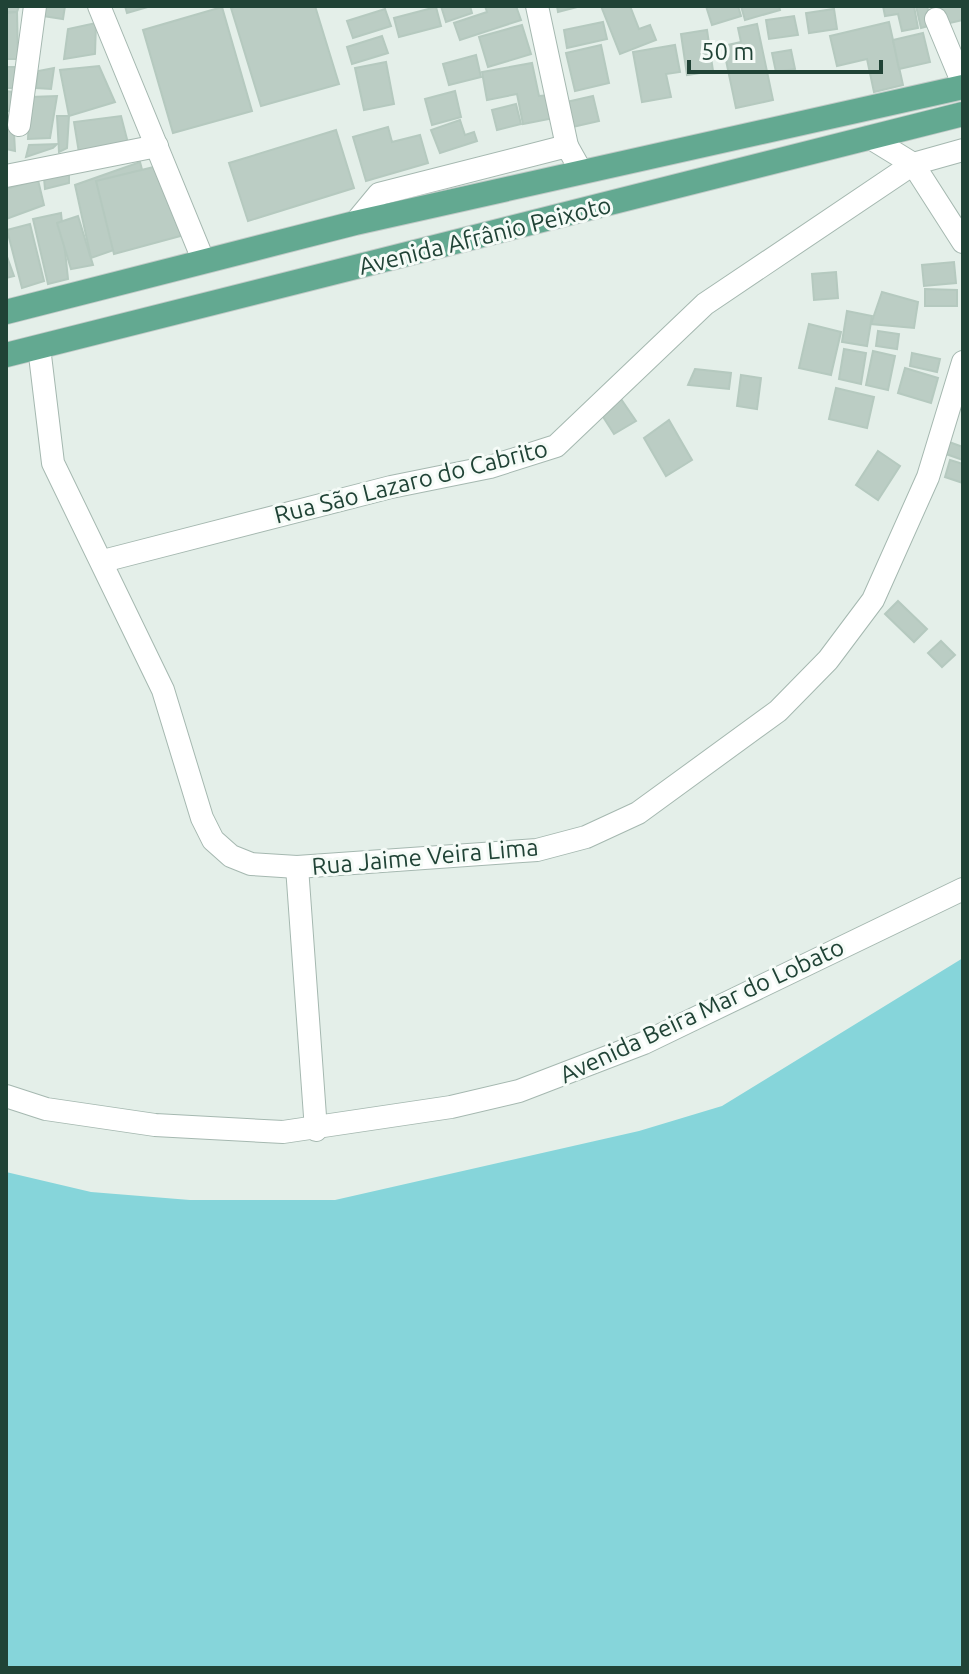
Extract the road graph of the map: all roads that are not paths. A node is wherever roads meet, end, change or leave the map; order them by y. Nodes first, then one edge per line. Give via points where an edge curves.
1 (35, 6) edge
2 (99, 6) edge
3 (537, 6) edge
4 (936, 19) dead end
5 (963, 86) edge
6 (963, 114) edge
7 (19, 125) dead end
8 (869, 137) junction
9 (157, 146) junction
10 (567, 146) junction
11 (963, 150) edge
12 (913, 164) junction
13 (581, 171) junction
14 (6, 176) edge
15 (355, 223) junction
16 (963, 242) edge
17 (204, 262) junction
18 (6, 312) edge
19 (39, 347) junction
20 (6, 355) edge
21 (963, 362) edge
22 (103, 561) junction
23 (297, 867) junction
24 (963, 889) edge
25 (6, 1096) edge
26 (316, 1130) junction

1 - 7 street
2 - 9 street
3 - 10 street
4 - 5 street
5 - 13 main road, Avenida Afrânio Peixoto
6 - 8 main road, Avenida Afrânio Peixoto
8 - 12 street
8 - 19 main road, Avenida Afrânio Peixoto
9 - 14 street
9 - 17 street
10 - 13 street
10 - 15 street via 379,194
11 - 12 street, Rua São Lazaro do Cabrito
12 - 16 street
12 - 22 street, Rua São Lazaro do Cabrito via 705,304 556,446 490,467 377,490
13 - 15 main road, Avenida Afrânio Peixoto
15 - 17 main road, Avenida Afrânio Peixoto
17 - 18 main road, Avenida Afrânio Peixoto
19 - 20 main road, Avenida Afrânio Peixoto
19 - 22 street, Rua Jaime Veira Lima via 50,455
21 - 23 street, Rua Jaime Veira Lima via 928,477 873,600 828,660 778,711 638,813 586,837 537,850
22 - 23 street, Rua Jaime Veira Lima via 167,698 213,840 251,864
23 - 26 street
24 - 26 street, Avenida Beira Mar do Lobato via 571,1074 451,1107
25 - 26 street, Avenida Beira Mar do Lobato via 46,1109 155,1125

